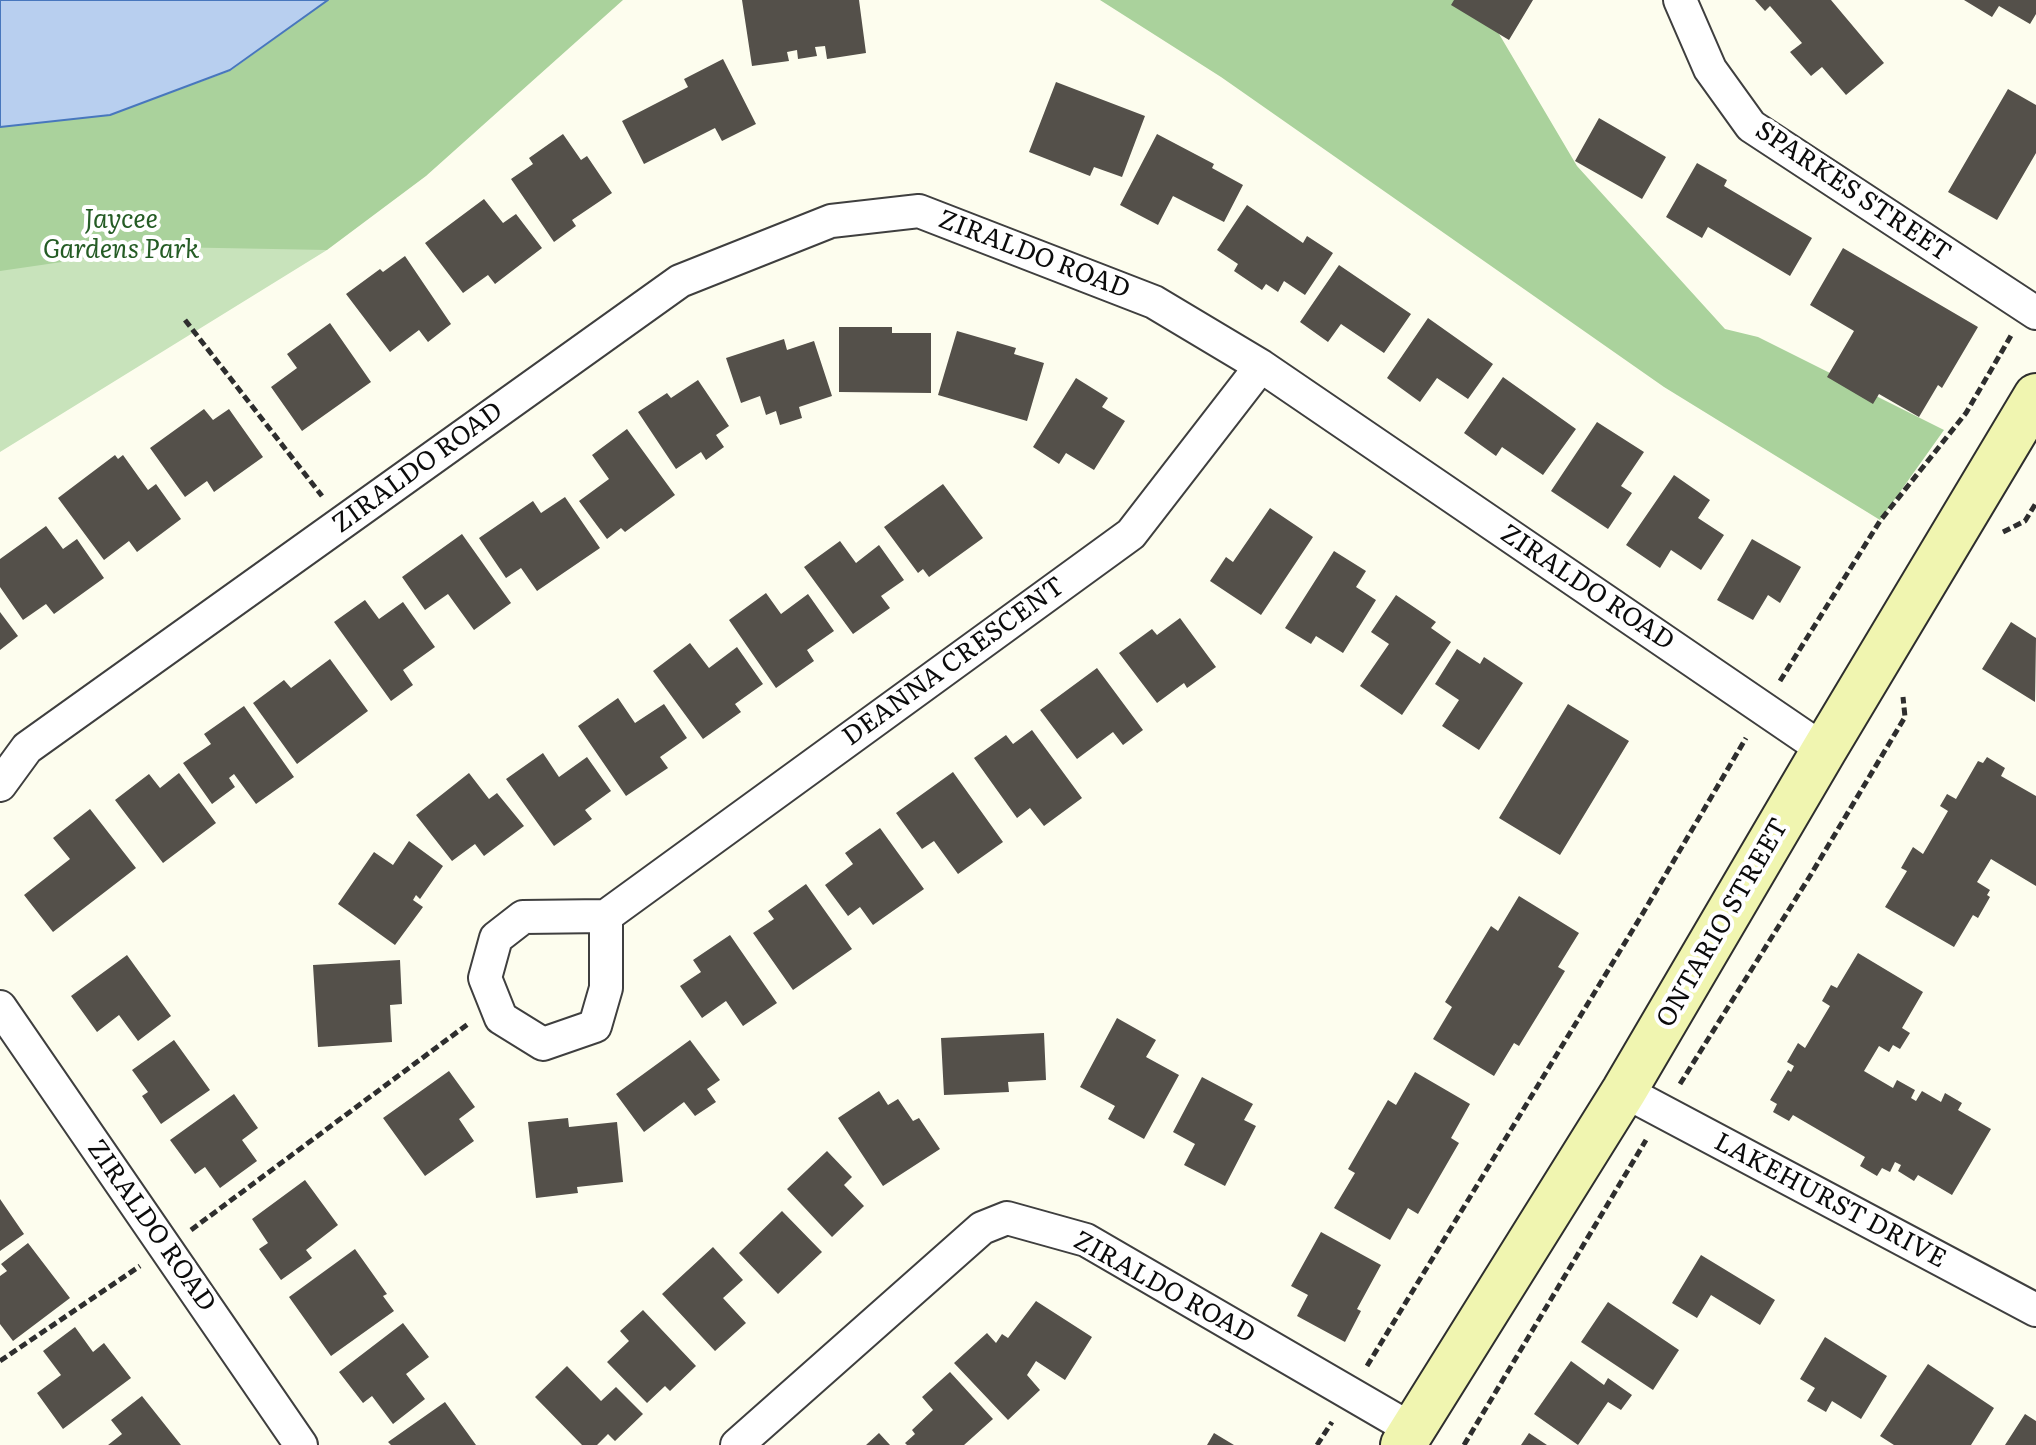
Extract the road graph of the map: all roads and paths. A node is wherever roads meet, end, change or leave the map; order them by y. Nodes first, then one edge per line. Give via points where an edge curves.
1 (1680, 0) edge
2 (2032, 310) edge
3 (185, 320) dead end
4 (1261, 366) junction
5 (2036, 396) edge
6 (2036, 503) edge
7 (342, 523) junction
8 (1996, 536) dead end
9 (1903, 690) dead end
10 (1763, 708) junction
11 (1824, 750) junction
12 (0, 785) edge
13 (606, 916) junction
14 (495, 1004) junction
15 (0, 1007) edge
16 (1624, 1091) junction
17 (1662, 1112) junction
18 (166, 1248) junction
19 (2036, 1310) edge
20 (0, 1361) edge
21 (1351, 1393) junction
22 (1408, 1437) edge
23 (301, 1445) edge
24 (737, 1445) edge
25 (1317, 1445) edge
26 (1464, 1445) edge

1 - 2 street, SPARKES STREET via 1710,69 1751,126
2 - 10 path via 1966,413 1880,521
3 - 7 path
4 - 7 street, ZIRALDO ROAD via 1154,302 919,211 831,221 680,281
4 - 10 street, ZIRALDO ROAD
4 - 13 street, DEANNA CRESCENT via 1131,534
5 - 11 main road, ONTARIO STREET
6 - 8 path via 2025,521
7 - 12 street, ZIRALDO ROAD via 27,748
9 - 17 path via 1905,717
10 - 11 street, ZIRALDO ROAD
10 - 21 path
11 - 16 main road, ONTARIO STREET
13 - 14 street via 523,917 496,938 485,978
13 - 14 street via 606,988 595,1026 543,1044 501,1018
14 - 18 path
15 - 18 street, ZIRALDO ROAD
16 - 17 street, LAKEHURST DRIVE
16 - 22 main road, ONTARIO STREET
17 - 19 street, LAKEHURST DRIVE
17 - 26 path
18 - 20 path
18 - 23 street, ZIRALDO ROAD
21 - 22 street, ZIRALDO ROAD
21 - 24 street, ZIRALDO ROAD via 1086,1240 1007,1218 982,1228
21 - 25 path

